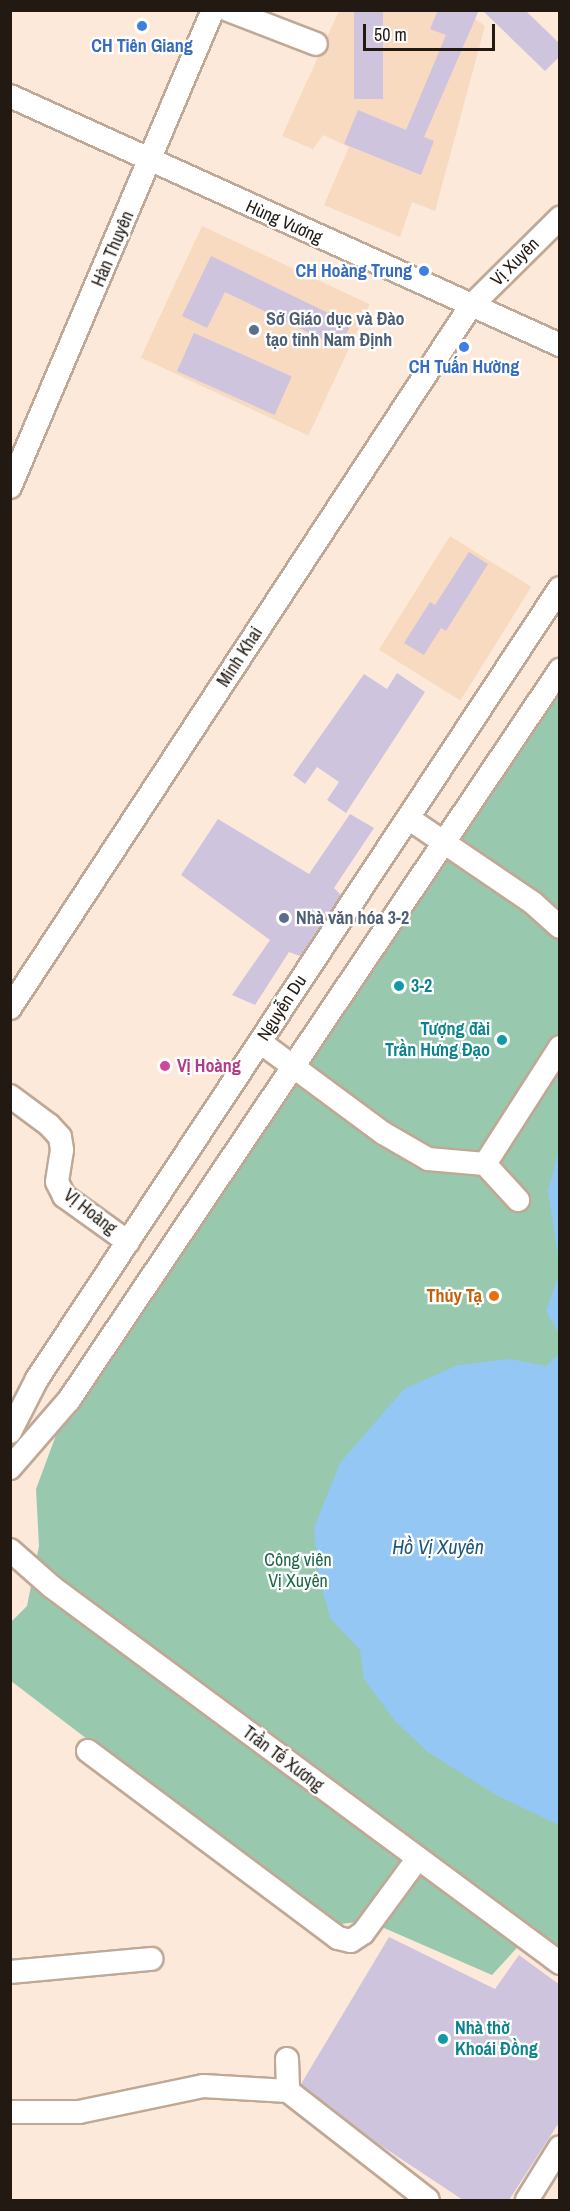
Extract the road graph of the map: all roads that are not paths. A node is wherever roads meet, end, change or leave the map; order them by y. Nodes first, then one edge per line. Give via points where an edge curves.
1 (213, 10) edge
2 (228, 10) edge
3 (316, 44) dead end
4 (10, 96) edge
5 (150, 161) junction
6 (560, 218) edge
7 (470, 307) junction
8 (560, 345) edge
9 (10, 487) edge
10 (560, 588) edge
11 (560, 670) edge
12 (408, 818) junction
13 (444, 842) junction
14 (560, 927) edge
15 (10, 1008) edge
16 (260, 1042) junction
17 (560, 1047) edge
18 (292, 1068) junction
19 (10, 1096) edge
20 (485, 1164) junction
21 (518, 1200) dead end
22 (128, 1242) junction
23 (10, 1432) edge
24 (10, 1468) edge
25 (10, 1550) edge
26 (88, 1751) dead end
27 (418, 1858) junction
28 (151, 1959) dead end
29 (560, 1963) edge
30 (10, 1972) edge
31 (287, 2059) dead end
32 (288, 2091) junction
33 (10, 2112) edge
34 (560, 2147) edge
35 (428, 2200) edge
36 (526, 2200) edge

1 - 5 street, Hàn Thuyên
2 - 3 street
4 - 5 street, Hùng Vương
5 - 7 street, Hùng Vương
5 - 9 street, Hàn Thuyên
6 - 7 street, Vị Xuyên
7 - 8 street, Hùng Vương
7 - 15 street, Minh Khai
10 - 12 street, Nguyễn Du
11 - 13 street
12 - 13 street
12 - 16 street, Nguyễn Du
13 - 14 street via 533,903
13 - 18 street
16 - 18 street
16 - 22 street, Nguyễn Du
17 - 20 street
18 - 20 street via 383,1133 428,1159
18 - 24 street via 69,1400
19 - 22 street, VỊ Hoàng via 60,1137 57,1182 64,1196
20 - 21 street
22 - 23 street, Nguyễn Du via 37,1378
25 - 27 street, Trần Tế Xương via 52,1587
26 - 27 street via 338,1938 351,1941 363,1933
27 - 29 street, Trần Tế Xương
28 - 30 street
31 - 32 street
32 - 33 street via 203,2086 79,2112
32 - 35 street
34 - 36 street

